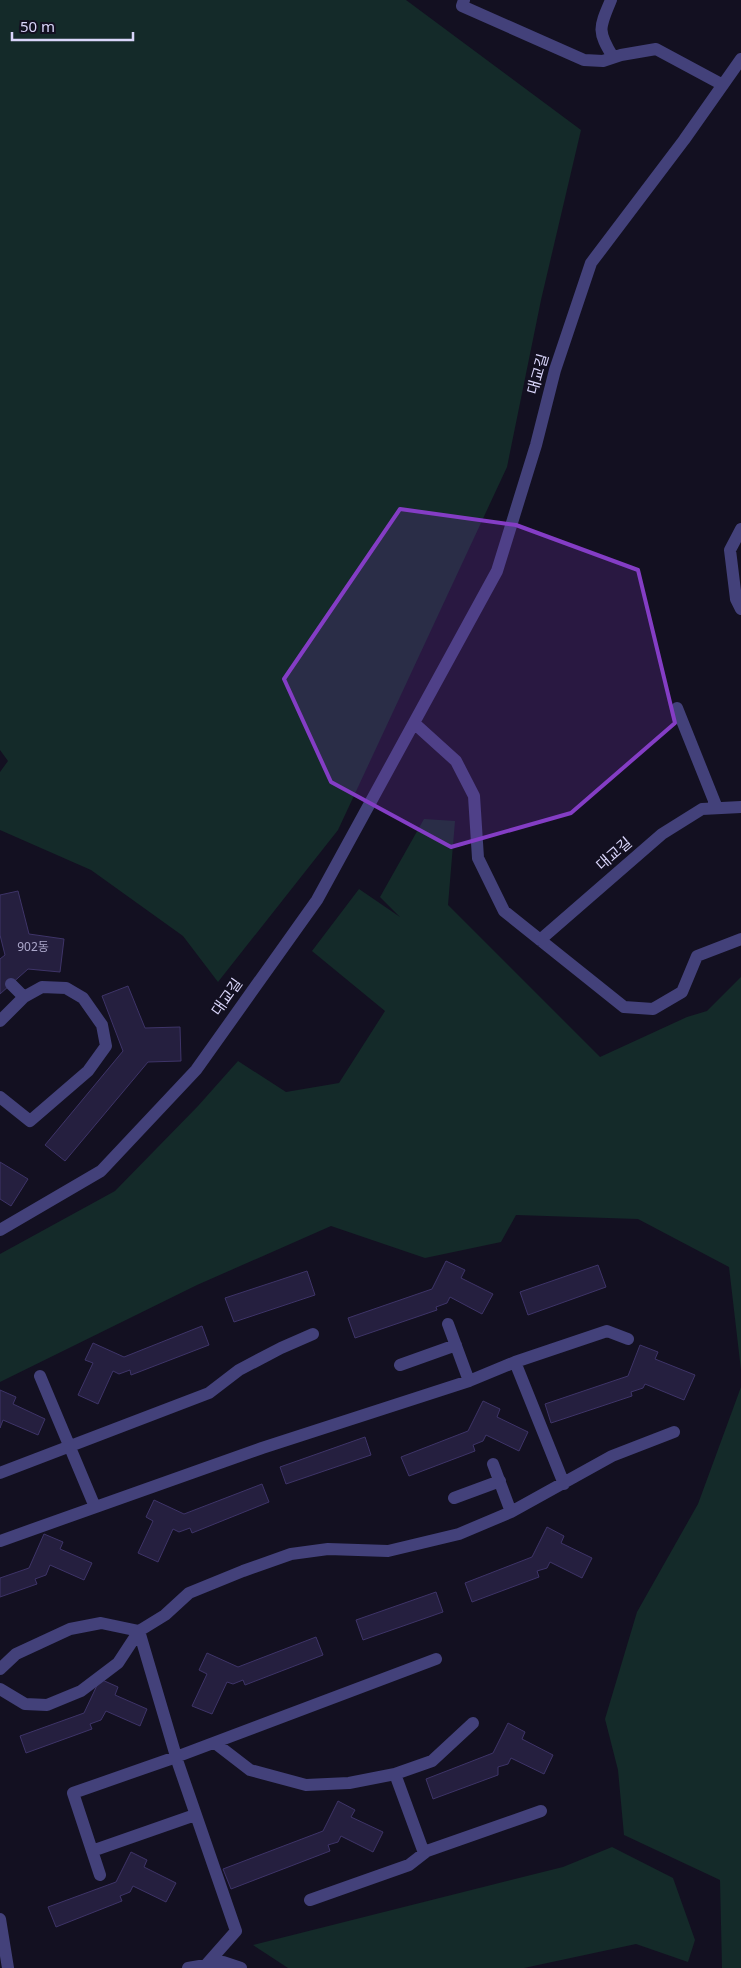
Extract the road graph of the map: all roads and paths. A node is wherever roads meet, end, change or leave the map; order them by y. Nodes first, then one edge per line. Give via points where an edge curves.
1 (464, 0) edge
2 (611, 0) edge
3 (613, 57) junction
4 (741, 59) edge
5 (723, 85) junction
6 (741, 530) edge
7 (741, 609) edge
8 (677, 708) dead end
9 (414, 723) junction
10 (741, 807) edge
11 (717, 808) junction
12 (741, 939) edge
13 (540, 940) junction
14 (11, 984) dead end
15 (24, 997) junction
16 (0, 1021) edge
17 (0, 1098) edge
18 (0, 1230) edge
19 (448, 1324) dead end
20 (313, 1334) dead end
21 (628, 1339) dead end
22 (456, 1345) junction
23 (515, 1362) junction
24 (400, 1365) dead end
25 (40, 1376) dead end
26 (469, 1381) junction
27 (674, 1432) dead end
28 (69, 1446) junction
29 (493, 1464) dead end
30 (0, 1473) edge
31 (500, 1482) junction
32 (564, 1484) junction
33 (454, 1498) dead end
34 (95, 1507) junction
35 (511, 1512) junction
36 (0, 1541) edge
37 (139, 1631) junction
38 (436, 1659) dead end
39 (0, 1669) edge
40 (0, 1689) edge
41 (474, 1723) dead end
42 (215, 1742) junction
43 (176, 1757) junction
44 (395, 1774) junction
45 (541, 1811) dead end
46 (195, 1815) junction
47 (92, 1851) junction
48 (424, 1853) junction
49 (100, 1875) dead end
50 (310, 1900) dead end
51 (0, 1919) edge
52 (206, 1965) junction
53 (8, 1968) edge
54 (188, 1968) edge
55 (241, 1968) edge

1 - 3 street via 462,6 584,60 603,61
2 - 3 street via 601,23 602,39
3 - 5 street via 656,49
4 - 5 street, 대교길
5 - 9 street, 대교길 via 591,263 555,370 536,445 497,571
6 - 7 street via 730,550 736,599
8 - 11 street
9 - 13 street via 456,761 474,796 478,858 504,911
9 - 18 street, 대교길 via 317,900 196,1070 101,1171
10 - 11 street, 대교길
11 - 13 street, 대교길 via 702,809 662,834
12 - 13 street via 697,956 682,992 653,1009 624,1007
14 - 15 street
15 - 16 street
15 - 17 street via 42,987 66,988 78,995 102,1025 106,1046 88,1071 30,1121
19 - 22 street
20 - 28 street via 239,1370 209,1392
21 - 23 street via 607,1331
22 - 24 street
22 - 26 street
23 - 26 street
23 - 32 street
25 - 28 street
26 - 34 street via 262,1448
27 - 32 street via 612,1456
28 - 30 street
28 - 34 street
29 - 31 street
31 - 33 street
31 - 35 street
32 - 35 street
34 - 36 street
35 - 37 street via 460,1534 388,1551 328,1549 292,1554 189,1593 165,1615
37 - 39 street via 101,1623 70,1629 16,1654
37 - 40 street via 118,1663 81,1691 47,1705 25,1704
37 - 43 street
38 - 42 street
41 - 44 street via 432,1762
42 - 43 street
42 - 44 street via 250,1770 306,1785 349,1783
43 - 46 street
43 - 47 street via 73,1793
44 - 48 street
45 - 48 street
46 - 47 street
46 - 52 street via 236,1932
47 - 49 street
48 - 50 street via 409,1865
51 - 53 street
52 - 54 street
52 - 55 street via 223,1962

